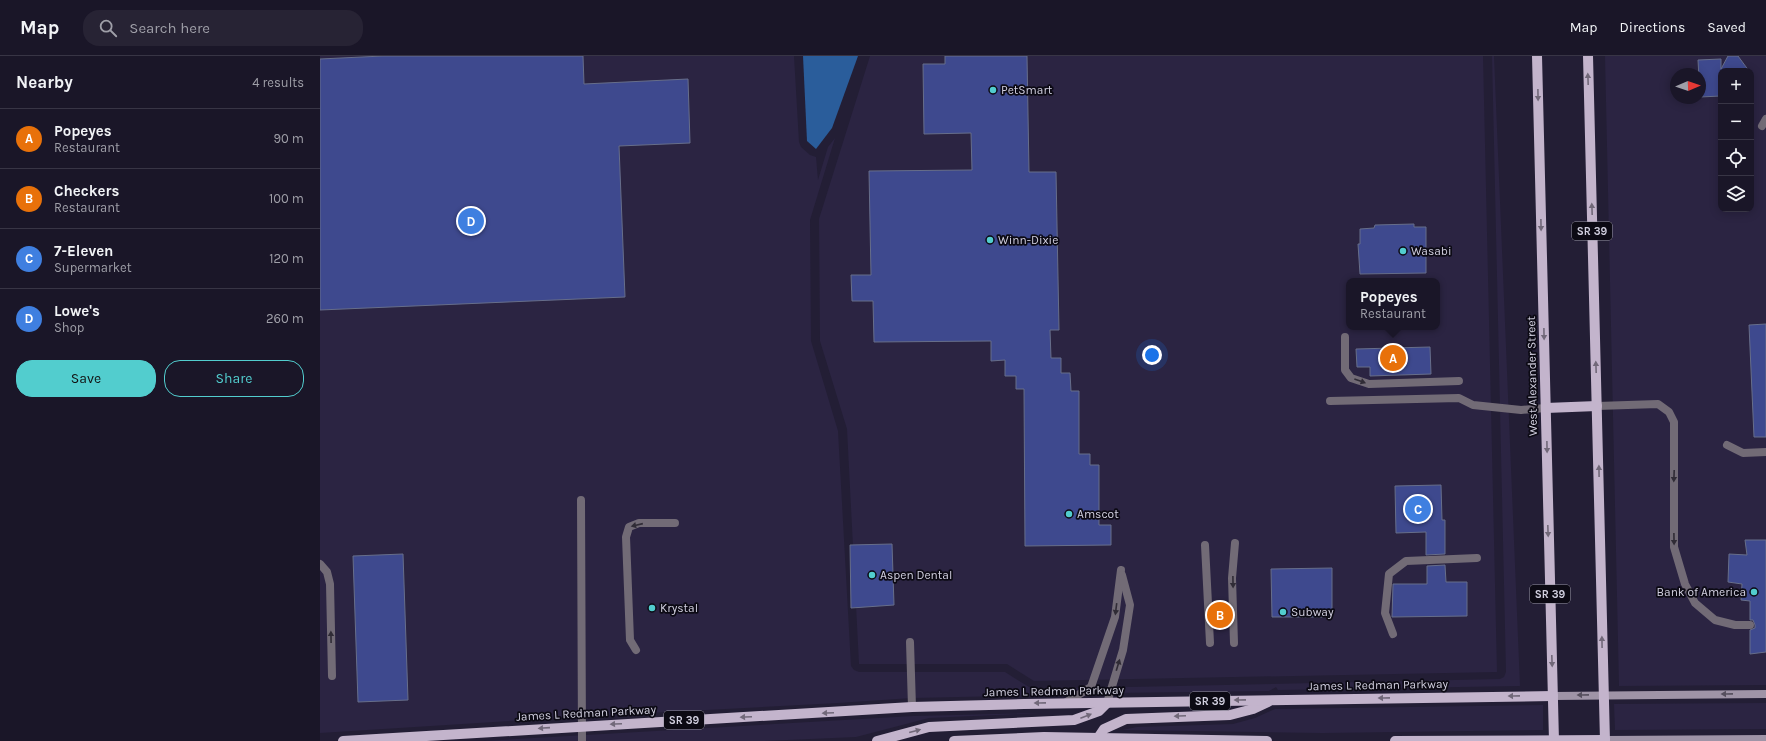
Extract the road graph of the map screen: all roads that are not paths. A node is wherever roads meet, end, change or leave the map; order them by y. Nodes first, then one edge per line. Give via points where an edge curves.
1 (1537, 56) edge
2 (1588, 56) edge
3 (1345, 336) dead end
4 (1459, 381) dead end
5 (1330, 401) dead end
6 (1597, 406) junction
7 (1546, 408) junction
8 (1727, 445) dead end
9 (1766, 452) edge
10 (581, 500) dead end
11 (676, 523) dead end
12 (1235, 543) dead end
13 (1205, 545) dead end
14 (1477, 558) dead end
15 (320, 564) edge
16 (1750, 625) dead end
17 (1393, 634) dead end
18 (910, 642) dead end
19 (1210, 643) dead end
20 (1234, 643) dead end
21 (636, 650) dead end
22 (332, 676) dead end
23 (1766, 694) edge
24 (1604, 695) junction
25 (1553, 696) junction
26 (1272, 700) junction
27 (1065, 703) junction
28 (1107, 703) junction
29 (912, 707) junction
30 (582, 726) junction
31 (1098, 738) junction
32 (1766, 738) edge
33 (1554, 740) edge
34 (1605, 740) edge
35 (343, 741) edge
36 (582, 741) edge
37 (877, 741) edge
38 (954, 741) edge
39 (1266, 741) edge
40 (1395, 741) edge

1 -> 7 main road, West Alexander Street / SR 39
6 -> 2 main road, SR 39
3 -> 4 lane via 1345,370 1351,378 1369,384
5 - 7 lane via 1459,398 1473,405 1521,410
6 - 7 main road
6 -> 16 lane via 1658,404 1669,412 1674,422 1674,547 1685,584 1696,604 1715,620 1735,625
24 -> 6 main road, SR 39
7 -> 25 main road, West Alexander Street / SR 39
8 - 9 lane via 1743,453
10 - 30 lane
11 -> 21 lane via 639,523 629,527 626,537 630,640
12 -> 20 lane via 1232,578
13 - 19 lane
14 - 17 lane via 1406,561 1389,574 1384,613
22 -> 15 lane via 330,584 327,572
18 - 29 lane
23 -> 24 main road, James L Redman Parkway
24 -> 25 main road, James L Redman Parkway
24 - 34 main road, SR 39
25 -> 26 main road, James L Redman Parkway / SR 39
25 - 33 main road, West Alexander Street
26 -> 28 main road, James L Redman Parkway / SR 39
26 -> 31 main road via 1253,709 1230,715 1126,719 1104,729
27 - 28 main road, James L Redman Parkway / SR 39
28 -> 27 lane via 1123,650 1130,605 1121,570 1115,618 1091,687
27 -> 29 main road, James L Redman Parkway / SR 39
37 -> 28 main road via 929,727 1074,720 1099,711
29 -> 30 main road, James L Redman Parkway / SR 39
30 -> 35 main road, James L Redman Parkway / SR 39
30 - 36 lane
31 - 38 main road via 1044,737
31 - 39 main road
32 - 34 main road
33 - 34 main road
33 - 40 main road

